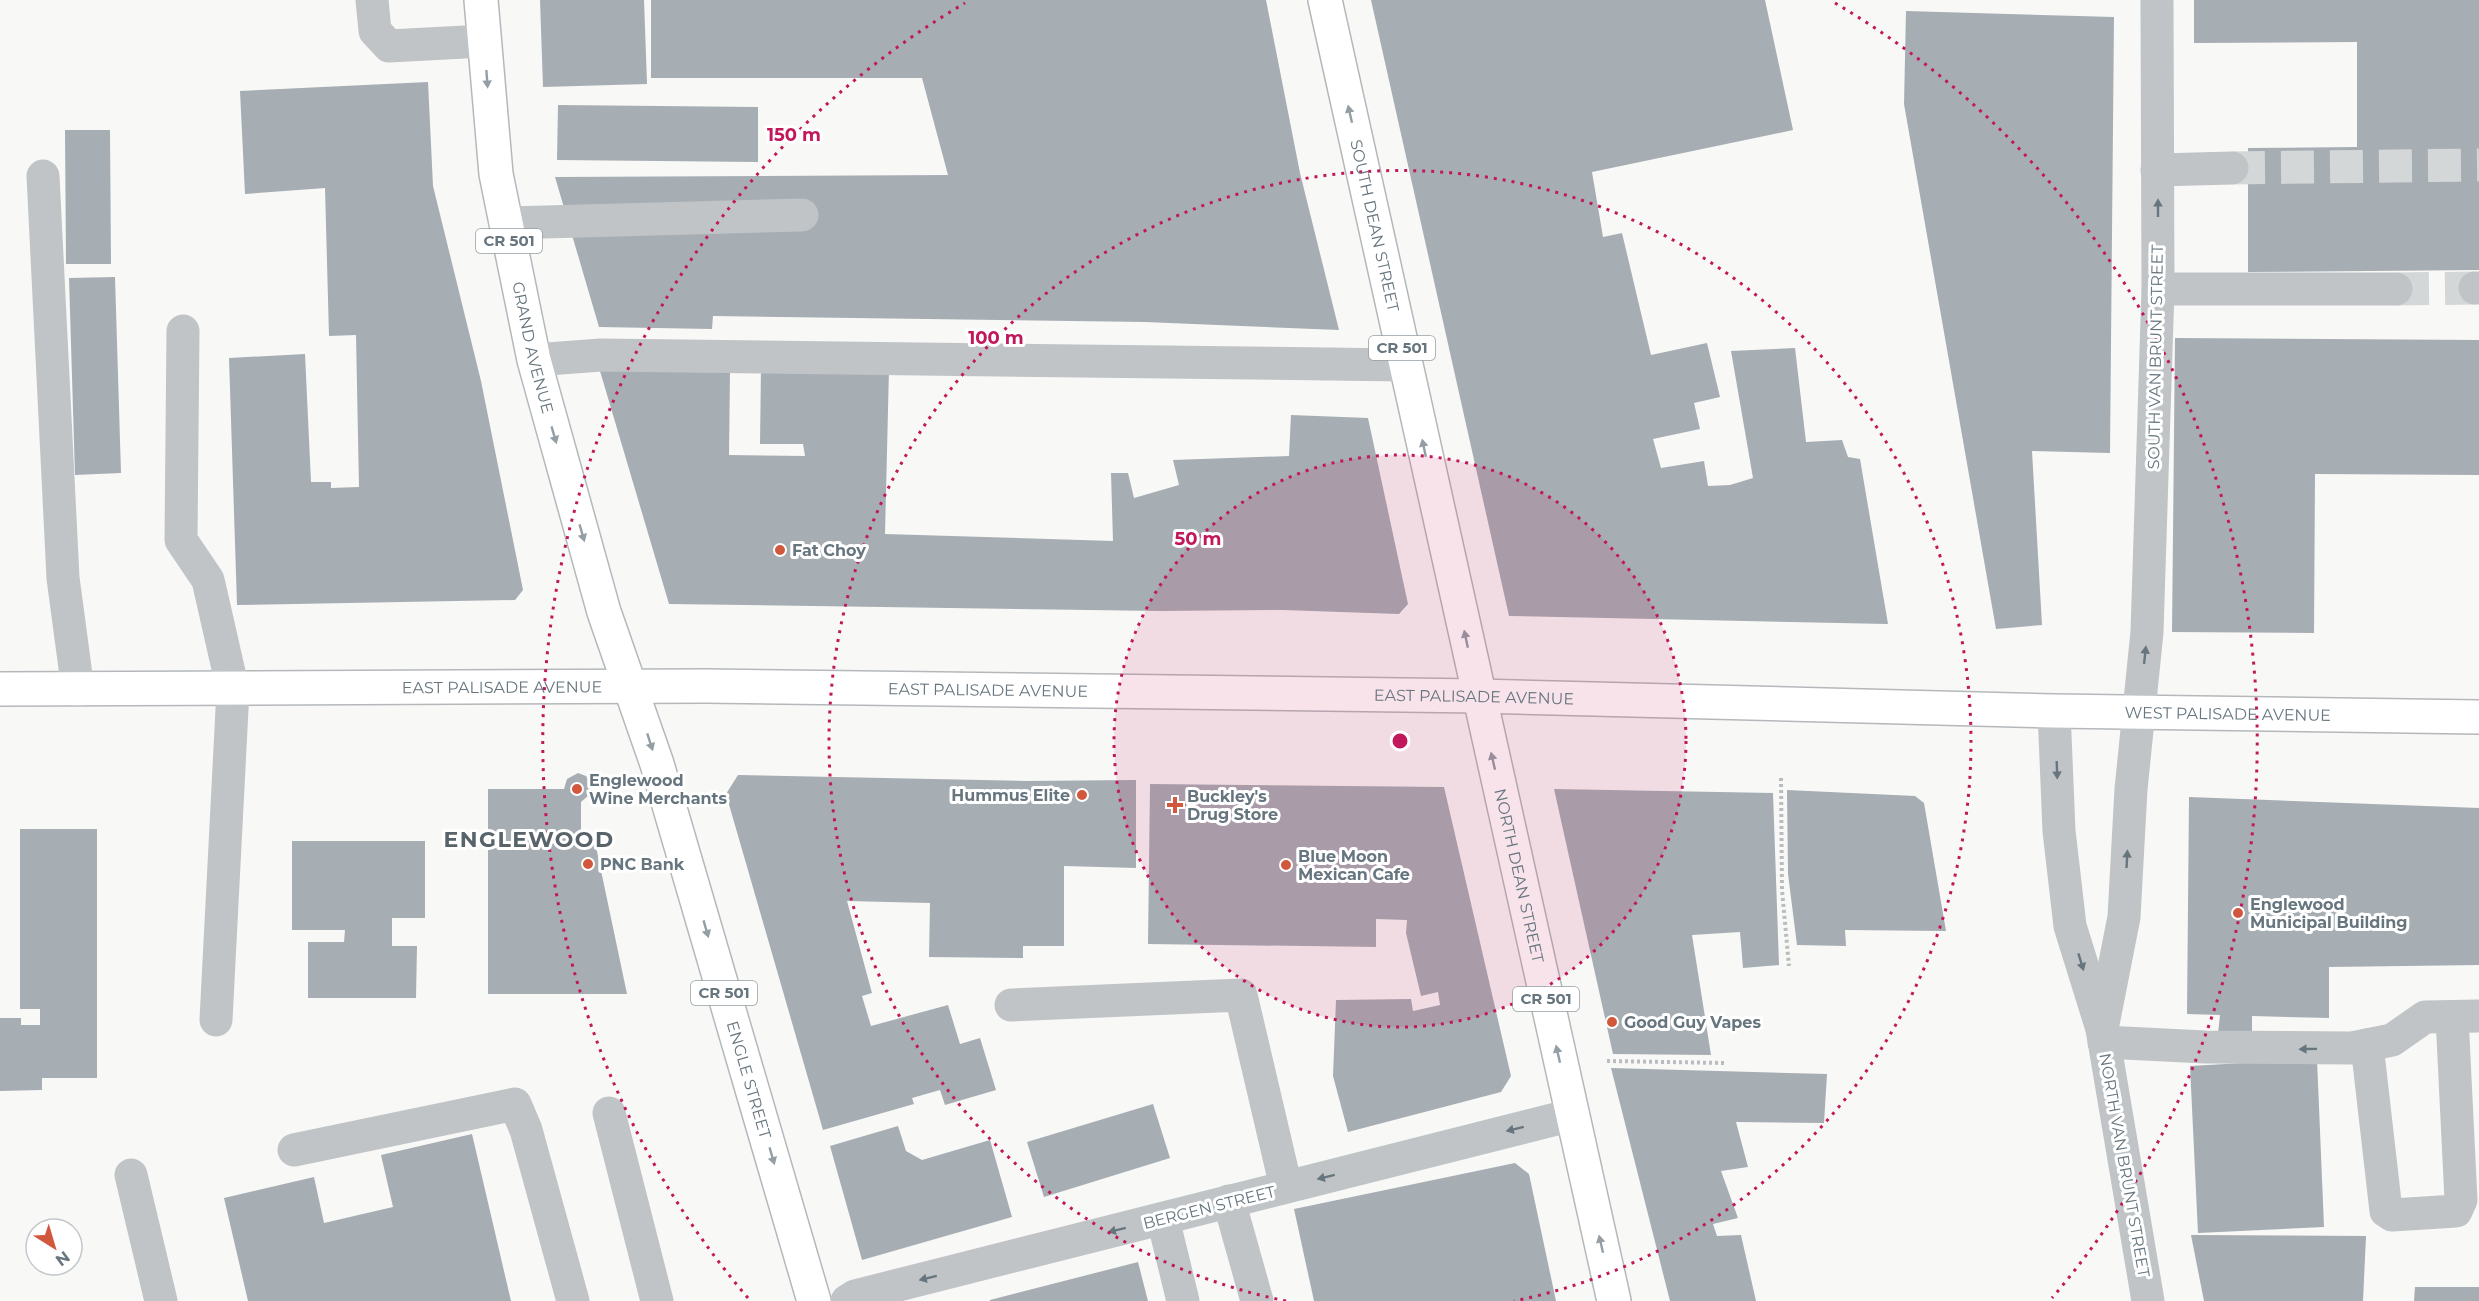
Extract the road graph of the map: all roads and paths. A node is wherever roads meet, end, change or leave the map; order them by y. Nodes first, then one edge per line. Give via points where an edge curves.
1 (372, 0) edge
2 (481, 0) edge
3 (1325, 0) edge
4 (2157, 0) edge
5 (484, 41) junction
6 (2232, 168) tunnel mouth
7 (2157, 170) junction
8 (43, 176) dead end
9 (802, 215) dead end
10 (505, 223) junction
11 (2158, 289) junction
12 (2396, 289) tunnel mouth
13 (183, 331) dead end
14 (534, 360) junction
15 (1406, 365) junction
16 (632, 686) junction
17 (0, 689) edge
18 (78, 690) junction
19 (233, 690) junction
20 (1478, 696) junction
21 (1976, 710) joint
22 (2054, 711) junction
23 (2139, 713) junction
24 (2479, 717) edge
25 (1781, 778) dead end
26 (1789, 966) dead end
27 (1011, 1005) dead end
28 (2465, 1016) edge
29 (216, 1020) dead end
30 (2103, 1035) junction
31 (2367, 1045) junction
32 (1607, 1061) dead end
33 (1725, 1063) dead end
34 (609, 1113) dead end
35 (1572, 1114) junction
36 (294, 1150) dead end
37 (131, 1175) dead end
38 (1286, 1187) junction
39 (1229, 1201) junction
40 (1163, 1219) junction
41 (161, 1301) edge
42 (573, 1301) edge
43 (657, 1301) edge
44 (814, 1301) edge
45 (847, 1301) edge
46 (1184, 1301) edge
47 (1257, 1301) edge
48 (1614, 1301) edge
49 (2148, 1301) edge

1 - 5 street via 375,31 389,46
2 - 5 main road, GRAND AVENUE / CR 501
15 -> 3 main road, SOUTH DEAN STREET / CR 501
4 - 7 street, SOUTH VAN BRUNT STREET
5 -> 10 main road, GRAND AVENUE / CR 501 via 495,164
6 - 7 street
11 -> 7 street, SOUTH VAN BRUNT STREET
8 - 18 street via 63,578
9 - 10 street
10 - 14 main road, GRAND AVENUE / CR 501
11 - 12 street
23 -> 11 street, SOUTH VAN BRUNT STREET via 2147,632
13 - 19 street via 181,540 208,580
14 - 15 street via 601,355
14 -> 16 main road, GRAND AVENUE / CR 501 via 604,612
20 -> 15 main road, SOUTH DEAN STREET / CR 501
16 - 19 main road, EAST PALISADE AVENUE
16 - 20 main road, EAST PALISADE AVENUE
16 -> 44 main road, ENGLE STREET / CR 501
17 - 18 main road, EAST PALISADE AVENUE
18 - 19 main road, EAST PALISADE AVENUE
19 - 29 street
20 - 21 main road, EAST PALISADE AVENUE
35 -> 20 main road, NORTH DEAN STREET / CR 501
21 - 22 main road, WEST PALISADE AVENUE
22 - 23 main road, WEST PALISADE AVENUE
22 -> 30 street, NORTH VAN BRUNT STREET via 2063,879 2070,926
23 - 24 main road, WEST PALISADE AVENUE
30 -> 23 street, NORTH VAN BRUNT STREET via 2124,917
25 - 26 path via 1782,890
27 - 38 street via 1241,995
28 - 31 street via 2425,1017 2392,1040
28 - 31 street via 2461,1200 2456,1211 2392,1215 2386,1211
31 -> 30 street via 2295,1049
30 - 49 street, NORTH VAN BRUNT STREET
32 - 33 path
34 - 43 street
35 -> 38 street, BERGEN STREET
48 -> 35 main road, NORTH DEAN STREET / CR 501
36 - 42 street via 515,1104 526,1130
37 - 41 street
38 - 39 street, BERGEN STREET
39 - 40 street, BERGEN STREET
39 - 47 street
40 -> 45 street, BERGEN STREET
40 - 46 street

